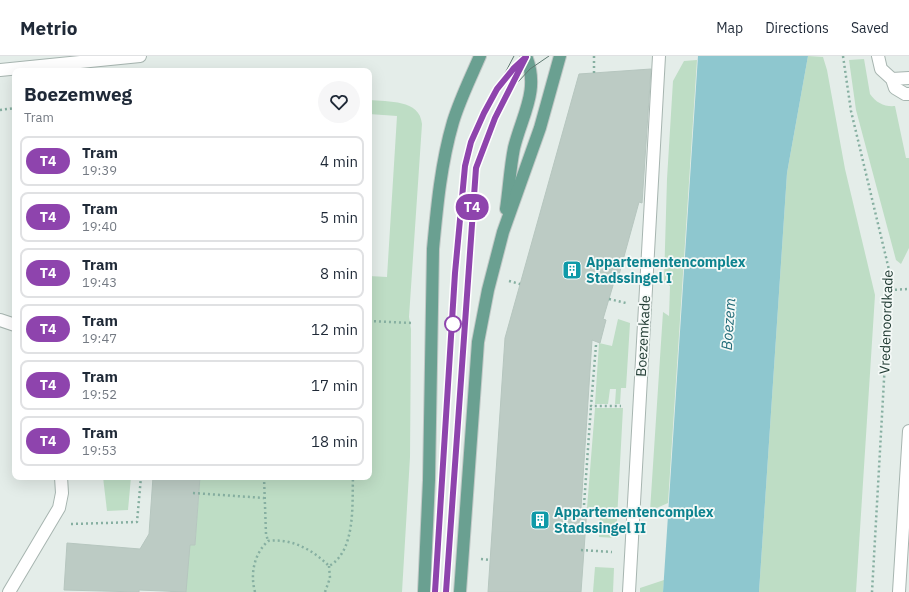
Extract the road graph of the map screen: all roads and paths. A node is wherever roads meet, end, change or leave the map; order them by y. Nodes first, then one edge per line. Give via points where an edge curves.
1 (140, 56) edge
2 (480, 56) edge
3 (526, 56) edge
4 (560, 56) edge
5 (594, 56) edge
6 (658, 56) edge
7 (843, 56) edge
8 (878, 56) edge
9 (20, 68) edge
10 (12, 69) edge
11 (0, 70) edge
12 (594, 73) dead end
13 (909, 78) edge
14 (892, 79) junction
15 (909, 94) edge
16 (12, 108) edge
17 (0, 110) edge
18 (504, 232) junction
19 (909, 289) edge
20 (890, 290) junction
21 (0, 320) edge
22 (372, 321) edge
23 (12, 324) edge
24 (432, 324) junction
25 (596, 345) dead end
26 (591, 406) junction
27 (639, 406) junction
28 (909, 431) edge
29 (61, 480) edge
30 (141, 480) edge
31 (264, 480) edge
32 (353, 480) edge
33 (193, 493) dead end
34 (264, 498) junction
35 (584, 505) dead end
36 (50, 524) junction
37 (268, 541) junction
38 (581, 550) dead end
39 (632, 553) junction
40 (329, 566) junction
41 (9, 592) edge
42 (255, 592) edge
43 (325, 592) edge
44 (424, 592) edge
45 (460, 592) edge
46 (629, 592) edge
47 (872, 592) edge
48 (899, 592) edge

1 - 9 street
2 - 24 main road via 454,121 442,172 433,249
3 - 18 main road via 531,91 514,148
4 - 18 main road via 540,128
5 - 12 path
6 - 27 street, Boezemkade
7 - 20 path, Vredenoordkade via 851,111 888,261
8 - 14 street via 881,69
10 - 11 street
13 - 14 street
14 - 15 street via 895,88
16 - 17 path
18 - 45 main road via 488,290 478,342
19 - 20 path
20 - 47 path, Vredenoordkade
21 - 23 street
22 - 24 path
24 - 44 main road
25 - 26 path
26 - 27 path
26 - 35 path
27 - 39 street, Boezemkade
28 - 48 street
29 - 36 street via 61,502
30 - 36 path via 137,522
31 - 34 path
32 - 40 path via 351,528 339,560
33 - 34 path
34 - 37 path
36 - 41 street
37 - 40 path via 299,544
37 - 42 path via 261,547 255,561
38 - 39 path
39 - 46 street, Boezemkade
40 - 43 path via 330,578

